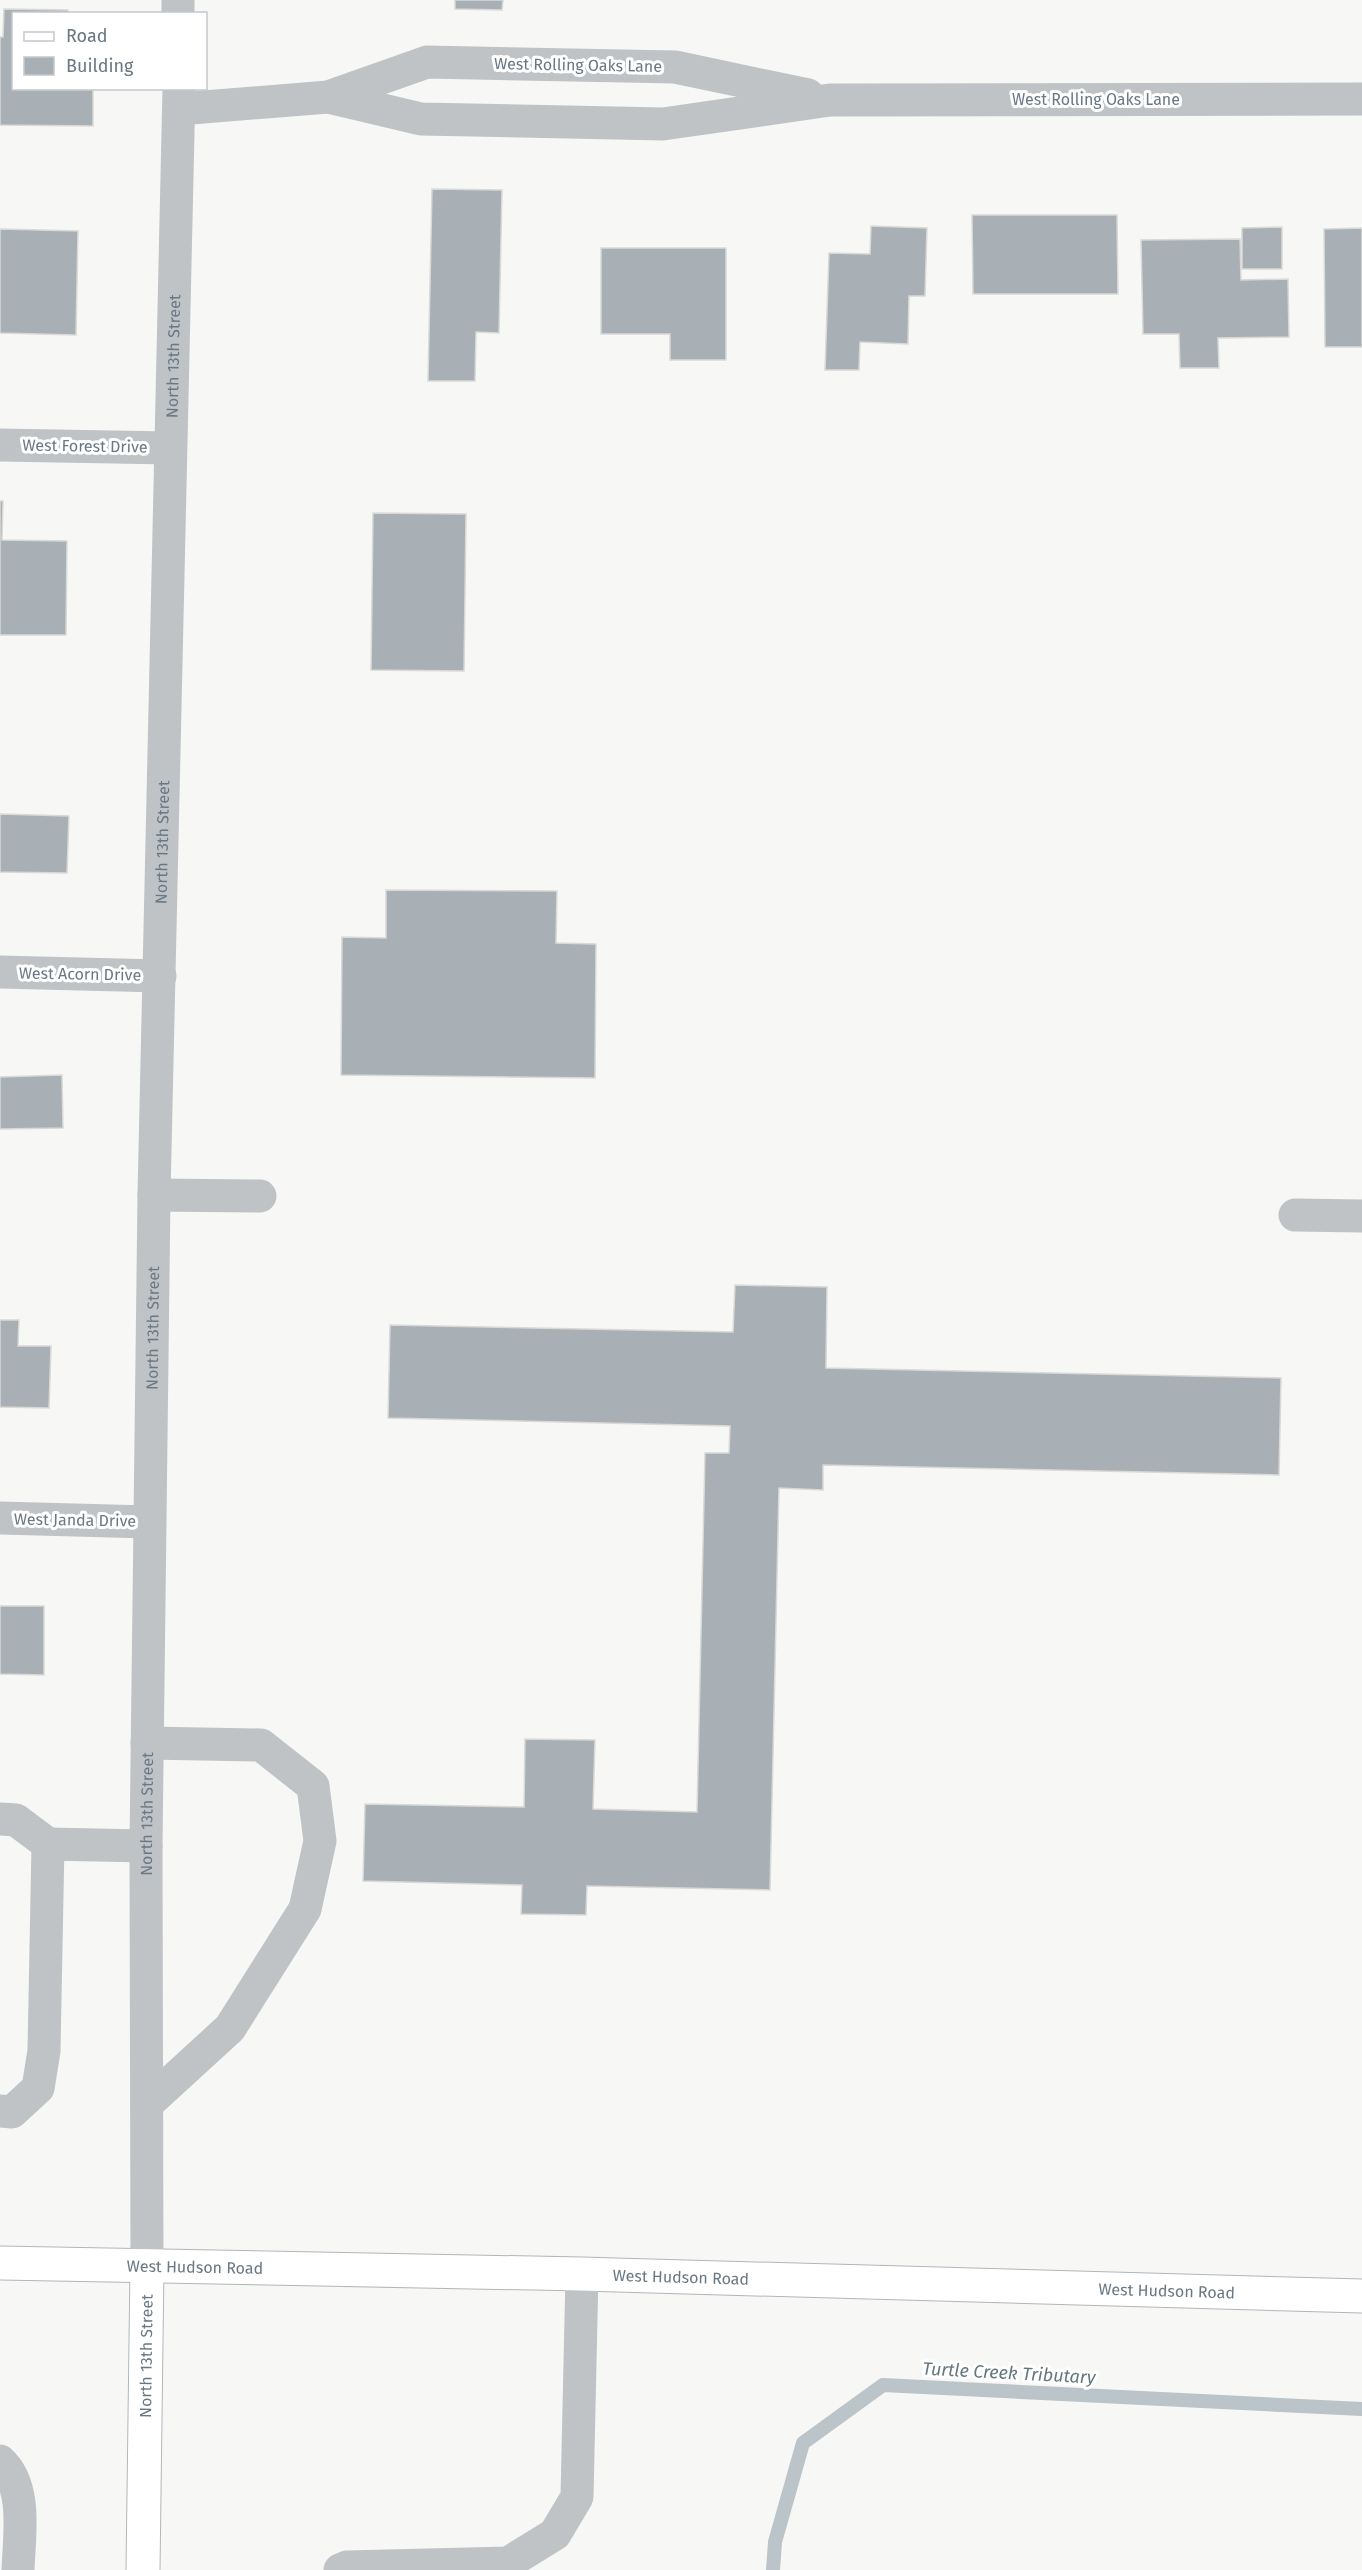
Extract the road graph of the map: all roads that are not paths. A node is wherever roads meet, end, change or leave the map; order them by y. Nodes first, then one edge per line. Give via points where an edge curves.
1 (328, 97) junction
2 (179, 99) edge
3 (1362, 99) edge
4 (830, 100) junction
5 (0, 445) edge
6 (170, 448) junction
7 (0, 972) edge
8 (160, 976) junction
9 (154, 1195) junction
10 (260, 1196) dead end
11 (1295, 1215) dead end
12 (1362, 1216) edge
13 (0, 1518) edge
14 (149, 1522) junction
15 (147, 1743) junction
16 (0, 1819) edge
17 (48, 1844) junction
18 (146, 1846) junction
19 (147, 2104) junction
20 (0, 2111) edge
21 (0, 2263) edge
22 (147, 2266) junction
23 (582, 2274) junction
24 (1362, 2296) edge
25 (0, 2461) edge
26 (18, 2570) edge
27 (143, 2570) edge
28 (340, 2570) edge

1 - 2 street, West Rolling Oaks Lane
1 - 4 street, West Rolling Oaks Lane via 421,119 663,124
1 - 4 street, West Rolling Oaks Lane via 427,62 675,67
2 - 6 street, North 13th Street
3 - 4 street, West Rolling Oaks Lane
5 - 6 street, West Forest Drive
6 - 8 street, North 13th Street
7 - 8 street, West Acorn Drive
8 - 9 street, North 13th Street
9 - 10 street
9 - 14 street, North 13th Street
11 - 12 street
13 - 14 street, West Janda Drive
14 - 15 street, North 13th Street
15 - 18 street, North 13th Street
15 - 19 street via 261,1745 313,1786 320,1841 305,1909 230,2028
16 - 17 street via 16,1820
17 - 18 street
17 - 20 street via 44,2051 38,2088 12,2112
18 - 19 street, North 13th Street
19 - 22 street, North 13th Street
21 - 22 main road, West Hudson Road
22 - 23 main road, West Hudson Road
22 - 27 main road, North 13th Street
23 - 24 main road, West Hudson Road
23 - 28 street via 577,2497 555,2534 508,2563 347,2566
25 - 26 street via 13,2482 19,2508

